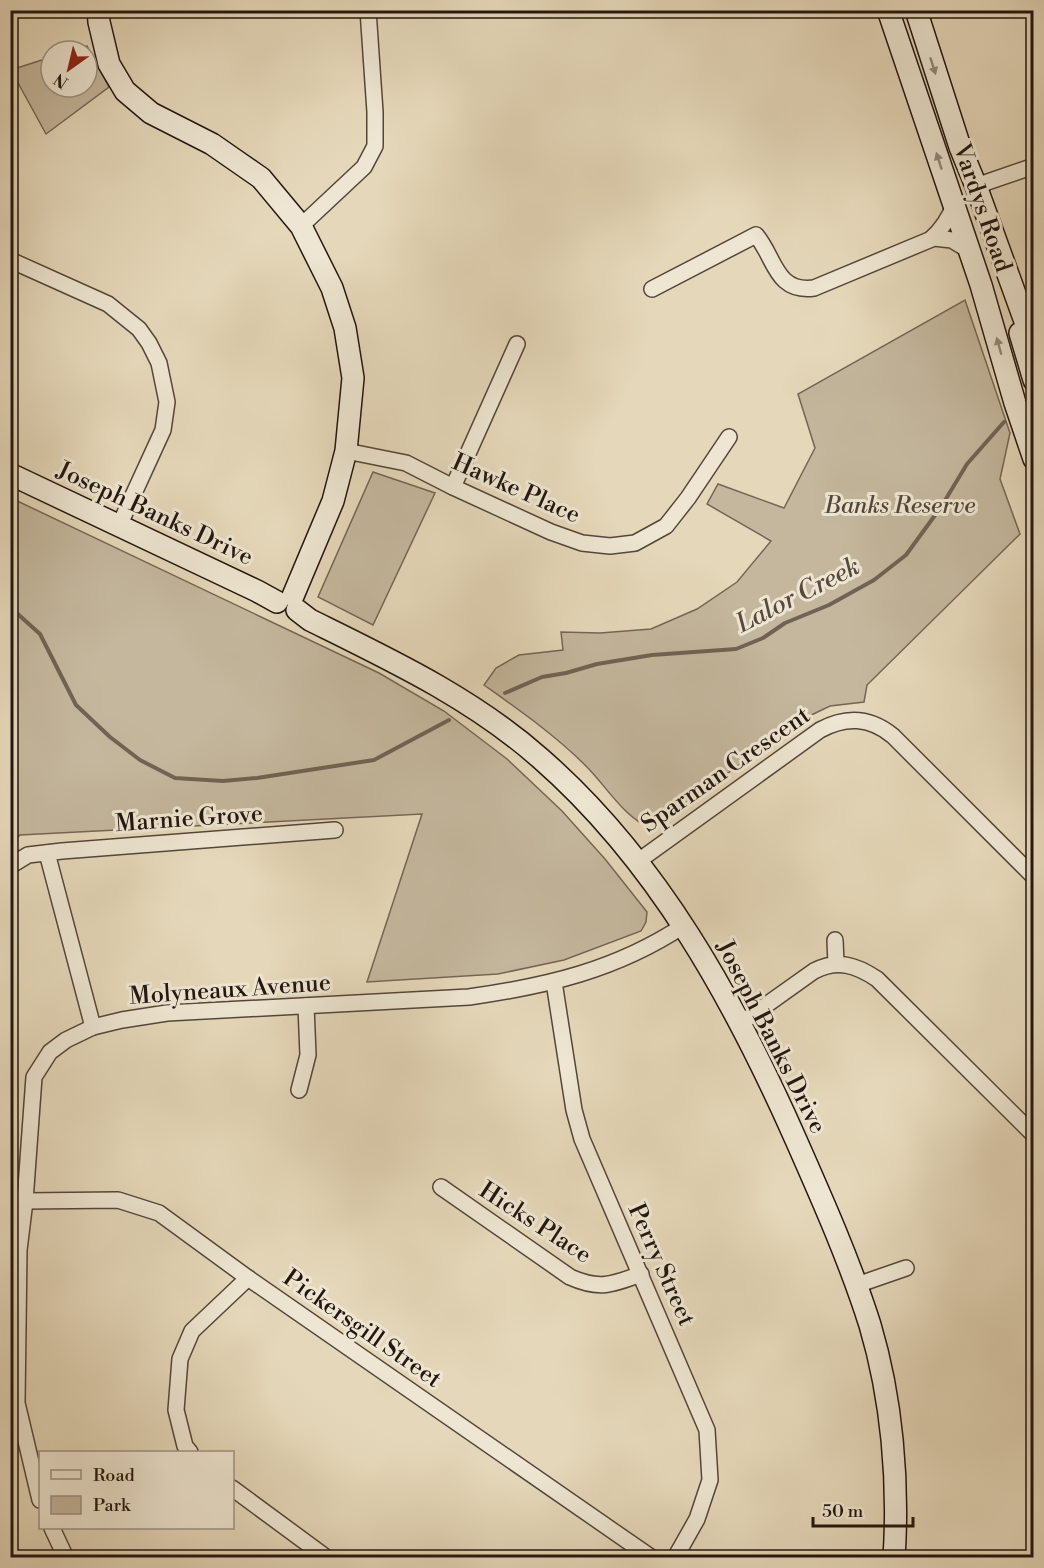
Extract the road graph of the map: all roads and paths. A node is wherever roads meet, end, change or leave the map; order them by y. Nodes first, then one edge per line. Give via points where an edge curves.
1 (98, 10) edge
2 (368, 10) edge
3 (888, 10) edge
4 (916, 10) edge
5 (1034, 166) edge
6 (976, 186) junction
7 (954, 205) junction
8 (301, 226) junction
9 (931, 239) junction
10 (970, 250) junction
11 (10, 260) edge
12 (652, 289) dead end
13 (1016, 295) junction
14 (517, 344) dead end
15 (1034, 346) edge
16 (1009, 381) junction
17 (1034, 381) edge
18 (729, 437) dead end
19 (346, 451) junction
20 (1034, 459) edge
21 (10, 474) edge
22 (453, 487) junction
23 (119, 526) junction
24 (289, 603) junction
25 (335, 830) dead end
26 (47, 853) junction
27 (637, 862) junction
28 (10, 866) edge
29 (1034, 877) edge
30 (683, 926) junction
31 (835, 940) dead end
32 (836, 964) junction
33 (554, 982) junction
34 (306, 1006) junction
35 (741, 1023) junction
36 (93, 1027) junction
37 (299, 1090) dead end
38 (1034, 1136) edge
39 (441, 1187) dead end
40 (25, 1201) junction
41 (14, 1250) edge
42 (906, 1268) dead end
43 (641, 1274) junction
44 (248, 1278) junction
45 (856, 1285) junction
46 (14, 1392) edge
47 (189, 1451) edge
48 (234, 1489) edge
49 (39, 1496) edge
50 (53, 1529) edge
51 (66, 1557) edge
52 (327, 1557) edge
53 (652, 1557) edge
54 (675, 1557) edge
55 (894, 1557) edge

1 - 8 street via 109,64 125,91 151,113 213,144 261,178
2 - 8 street via 375,146 364,166
7 -> 3 street, Vardys Road
4 -> 6 street, Vardys Road
5 - 6 street
6 - 13 street, Vardys Road
7 - 9 street via 942,229
7 - 10 street, Vardys Road
8 - 19 street via 332,288 345,328 353,378
9 - 10 street via 952,240
9 - 12 street via 814,288 803,289 781,277 756,235
16 -> 10 street, Vardys Road
11 - 23 street via 108,304 139,329 159,363 167,402 163,430
13 - 15 street, Vardys Road
13 - 17 street via 1014,314
14 - 22 street
16 - 17 street via 1028,391
16 - 20 street, Vardys Road
18 - 22 street, Hawke Place via 666,526 635,543 582,543
19 - 22 street, Hawke Place via 406,464
19 - 24 street via 333,501
21 - 23 street, Joseph Banks Drive
23 - 24 street, Joseph Banks Drive
24 - 27 street, Joseph Banks Drive via 310,620 432,681 487,716 586,802
25 - 26 street, Marnie Grove
26 - 28 street, Marnie Grove via 28,855
26 - 36 street
27 - 29 street, Sparman Crescent via 820,730 832,723 861,721 872,722 893,736
27 - 30 street, Joseph Banks Drive
30 - 33 street, Molyneaux Avenue via 640,952
30 - 35 street, Joseph Banks Drive
31 - 32 street
32 - 35 street via 814,971
32 - 38 street via 864,971 877,979
33 - 34 street, Molyneaux Avenue via 469,997
33 - 43 street, Perry Street via 582,1140
34 - 36 street, Molyneaux Avenue via 167,1013
34 - 37 street via 308,1054
35 - 45 street, Joseph Banks Drive via 818,1190
36 - 40 street, Molyneaux Avenue via 50,1052 34,1077
39 - 43 street, Hicks Place via 570,1277 584,1283 612,1285
40 - 41 street, Molyneaux Avenue
40 - 44 street, Pickersgill Street via 118,1200 159,1213
41 - 46 street, Molyneaux Avenue
42 - 45 street
43 - 54 street, Perry Street via 708,1430 710,1480 697,1519
44 - 47 street via 192,1331 180,1359 176,1410
44 - 53 street, Pickersgill Street
45 - 55 street, Joseph Banks Drive via 871,1328 889,1416 897,1525
46 - 49 street, Molyneaux Avenue
48 - 52 street
50 - 51 street

